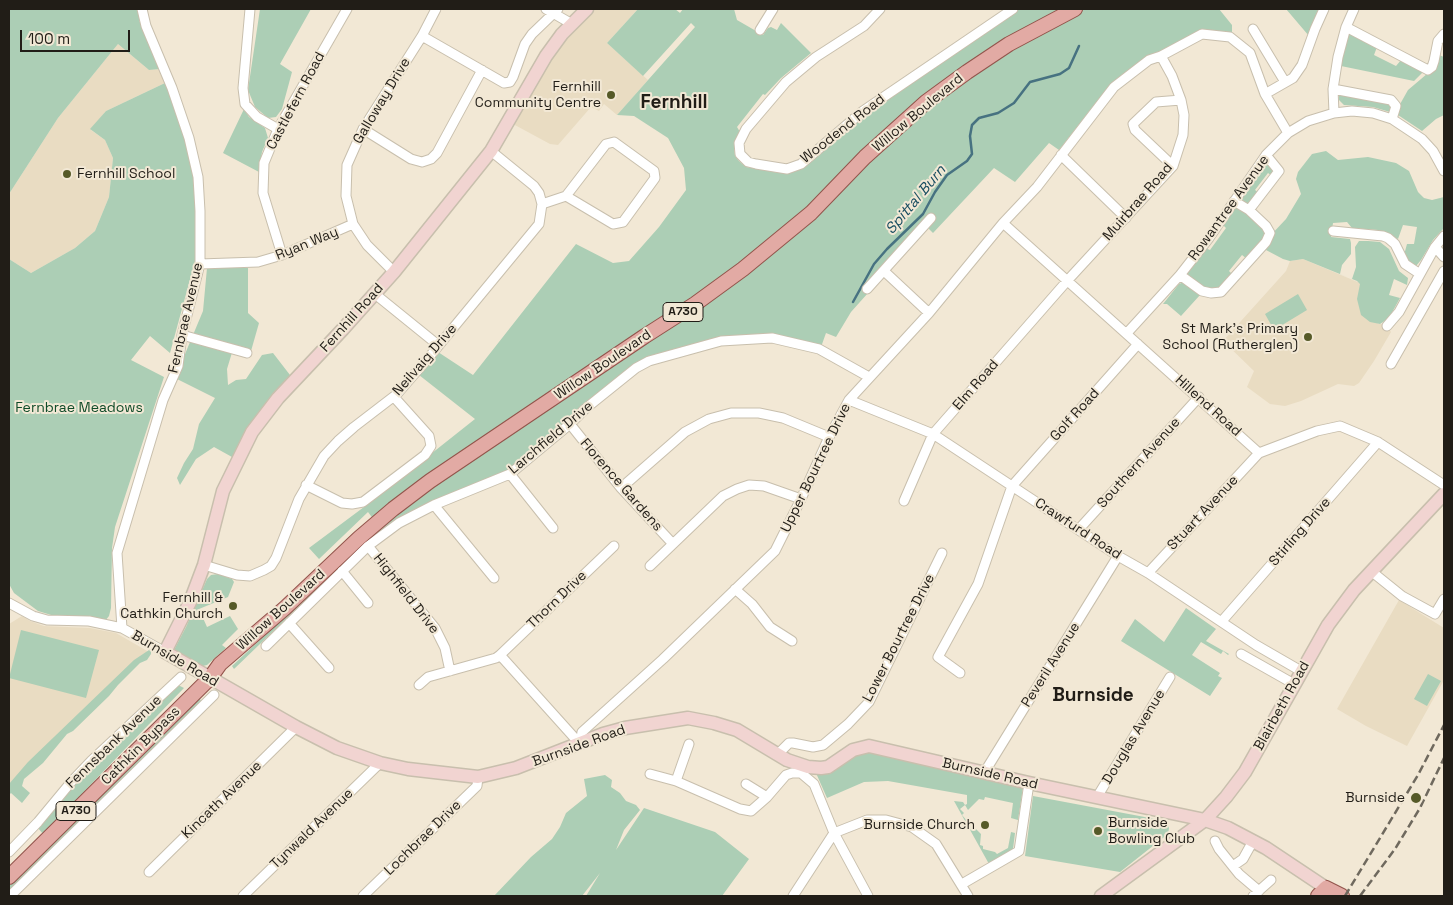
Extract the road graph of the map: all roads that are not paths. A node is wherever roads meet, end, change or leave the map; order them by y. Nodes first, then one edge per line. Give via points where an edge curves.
1 (142, 9) edge
2 (250, 9) edge
3 (347, 9) edge
4 (436, 9) edge
5 (587, 9) edge
6 (773, 9) edge
7 (880, 9) edge
8 (1013, 9) edge
9 (1074, 9) edge
10 (1324, 9) edge
11 (1354, 9) edge
12 (552, 10) edge
13 (1002, 12) edge
14 (767, 19) junction
15 (572, 24) junction
16 (775, 25) dead end
17 (1346, 27) junction
18 (1253, 29) dead end
19 (760, 30) dead end
20 (1444, 34) edge
21 (422, 36) junction
22 (1161, 56) junction
23 (482, 70) junction
24 (1285, 82) junction
25 (1333, 89) junction
26 (1265, 94) junction
27 (1180, 100) junction
28 (1334, 113) junction
29 (1392, 119) junction
30 (363, 129) junction
31 (278, 130) junction
32 (1288, 133) junction
33 (491, 151) junction
34 (1061, 155) junction
35 (1266, 155) junction
36 (1173, 166) junction
37 (1444, 171) edge
38 (566, 196) junction
39 (1234, 201) junction
40 (542, 204) junction
41 (1249, 210) junction
42 (931, 218) dead end
43 (1126, 218) junction
44 (1003, 223) junction
45 (353, 224) junction
46 (1333, 230) dead end
47 (1444, 236) edge
48 (1435, 247) junction
49 (282, 256) junction
50 (1444, 257) edge
51 (200, 264) junction
52 (884, 271) junction
53 (394, 272) junction
54 (1444, 272) edge
55 (1420, 274) junction
56 (1180, 275) junction
57 (1067, 281) junction
58 (867, 289) dead end
59 (375, 294) junction
60 (929, 313) junction
61 (1387, 326) dead end
62 (1127, 333) junction
63 (182, 335) junction
64 (1138, 344) junction
65 (438, 345) junction
66 (247, 353) dead end
67 (1391, 364) dead end
68 (869, 377) junction
69 (1199, 397) junction
70 (394, 398) junction
71 (849, 400) junction
72 (570, 424) junction
73 (933, 434) junction
74 (828, 437) junction
75 (1378, 442) junction
76 (1259, 453) junction
77 (510, 474) junction
78 (306, 485) junction
79 (1444, 485) edge
80 (1012, 486) junction
81 (621, 488) junction
82 (1444, 494) edge
83 (801, 499) junction
84 (904, 501) dead end
85 (434, 505) junction
86 (553, 528) dead end
87 (1079, 529) junction
88 (673, 544) junction
89 (368, 546) junction
90 (614, 546) dead end
91 (942, 553) dead end
92 (1118, 556) junction
93 (204, 565) junction
94 (650, 566) dead end
95 (342, 572) junction
96 (1371, 572) junction
97 (1148, 573) junction
98 (494, 578) dead end
99 (735, 590) junction
100 (1444, 599) edge
101 (9, 603) edge
102 (368, 603) dead end
103 (1222, 622) junction
104 (289, 623) junction
105 (122, 628) junction
106 (792, 641) dead end
107 (266, 646) dead end
108 (165, 652) junction
109 (1241, 654) dead end
110 (500, 655) junction
111 (329, 668) dead end
112 (450, 671) junction
113 (1301, 671) junction
114 (960, 673) dead end
115 (181, 677) dead end
116 (1170, 677) dead end
117 (210, 678) junction
118 (1294, 684) junction
119 (419, 685) dead end
120 (214, 694) dead end
121 (296, 727) junction
122 (580, 744) junction
123 (688, 744) dead end
124 (777, 754) junction
125 (380, 763) junction
126 (984, 773) junction
127 (650, 774) dead end
128 (478, 777) junction
129 (676, 781) junction
130 (746, 784) dead end
131 (1029, 784) junction
132 (767, 796) junction
133 (1097, 797) junction
134 (1205, 820) junction
135 (834, 833) junction
136 (1215, 841) dead end
137 (1252, 841) junction
138 (9, 852) edge
139 (1233, 866) junction
140 (149, 872) dead end
141 (9, 877) edge
142 (1271, 880) dead end
143 (962, 884) junction
144 (1322, 892) edge
145 (1256, 893) edge
146 (10, 896) edge
147 (243, 896) edge
148 (363, 896) edge
149 (793, 896) edge
150 (868, 896) edge
151 (968, 896) edge
152 (1101, 896) edge
153 (1342, 896) edge

1 - 51 street, Fernbrae Avenue via 172,88 198,177
2 - 31 street via 243,88 245,104 256,117
3 - 31 street, Castlefern Road
4 - 21 street, Galloway Drive
5 - 15 street, Fernhill Road
6 - 14 street
7 - 13 street, Woodend Road via 864,26 816,57 786,82 739,142 740,154 748,162 787,169 801,164 863,111
8 - 13 street, Woodend Road
9 - 117 main road, Willow Boulevard / A730 via 1009,44 926,102 865,157 811,213 743,269 393,509 220,664
10 - 24 street via 1302,65 1293,78
11 - 17 street
12 - 15 street
12 - 23 street via 525,44 510,82 504,83
14 - 16 street
14 - 19 street
15 - 33 street, Fernhill Road via 546,56
17 - 20 street via 1428,70 1432,67 1438,41
17 - 25 street
18 - 24 street
21 - 23 street
21 - 30 street, Galloway Drive
22 - 26 street, Upper Bourtree Drive via 1202,34 1230,37 1250,53
22 - 27 street, Muirbrae Road
22 - 34 street, Upper Bourtree Drive via 1149,60 1114,87
23 - 30 street via 438,154 431,159 422,162 411,159
24 - 26 street
25 - 28 street
25 - 29 street via 1391,100 1396,106
26 - 32 street, Upper Bourtree Drive
27 - 36 street, Muirbrae Road via 1184,116 1183,135
27 - 36 street via 1156,102 1133,124 1135,130
28 - 29 street, Rowantree Avenue via 1363,112
28 - 32 street, Rowantree Avenue via 1308,121
29 - 37 street, Rowantree Avenue via 1422,139
30 - 45 street, Galloway Drive via 347,165 346,196
31 - 49 street, Castlefern Road via 264,163 263,193
32 - 35 street, Rowantree Avenue
33 - 40 street via 534,186
33 - 53 street, Fernhill Road
34 - 43 street
34 - 44 street, Upper Bourtree Drive via 1037,187
35 - 39 street, Rowantree Avenue
35 - 41 street via 1279,171
36 - 43 street, Muirbrae Road
38 - 38 street via 606,144 614,142 654,171 655,178 623,222 614,224
38 - 40 street
39 - 41 street
39 - 56 street, Rowantree Avenue
40 - 65 street, Neilvaig Drive via 538,224
41 - 56 street via 1269,229 1270,236 1224,290 1206,292
42 - 52 street
43 - 57 street, Muirbrae Road
44 - 57 street, Hillend Road
44 - 60 street, Upper Bourtree Drive
45 - 49 street, Ryan Way
45 - 53 street, Galloway Drive via 367,246
46 - 55 street via 1388,238 1398,248 1404,264
47 - 48 street
48 - 50 street
48 - 55 street
49 - 51 street, Ryan Way via 258,262
51 - 63 street, Fernbrae Avenue
52 - 58 street
52 - 60 street
53 - 59 street, Fernhill Road
54 - 67 street
55 - 61 street via 1399,312
56 - 62 street, Rowantree Avenue
57 - 62 street, Hillend Road
57 - 73 street, Elm Road
59 - 65 street
59 - 93 street, Fernhill Road via 278,398 252,432 223,491
60 - 68 street, Upper Bourtree Drive
62 - 64 street, Hillend Road
63 - 66 street
63 - 105 street, Fernbrae Avenue via 178,366 163,400 117,553
64 - 69 street, Hillend Road
64 - 80 street, Golf Road
65 - 70 street, Neilvaig Drive
68 - 71 street, Upper Bourtree Drive
68 - 72 street, Larchfield Drive via 816,349 772,338 721,341 649,361 636,368
69 - 76 street, Hillend Road
69 - 87 street, Southern Avenue
70 - 78 street, Neilvaig Drive via 338,441
70 - 78 street via 429,436 431,446 425,456 363,502 342,503
71 - 73 street, Crawfurd Road
71 - 74 street, Upper Bourtree Drive
72 - 77 street, Larchfield Drive
72 - 81 street, Florence Gardens
73 - 80 street, Crawfurd Road
73 - 84 street, Elm Road
74 - 81 street via 783,418 759,413 731,413 709,419 685,432
74 - 83 street, Upper Bourtree Drive
75 - 76 street via 1340,426 1317,431
75 - 79 street
75 - 103 street, Stirling Drive
76 - 97 street, Stuart Avenue
77 - 85 street, Larchfield Drive
77 - 86 street
78 - 93 street, Neilvaig Drive via 270,566 250,576
80 - 87 street, Crawfurd Road
80 - 114 street via 978,584 938,658
81 - 88 street, Florence Gardens
82 - 96 street, Blairbeth Road
83 - 88 street via 764,486 749,485 737,489 723,496
83 - 99 street, Upper Bourtree Drive via 775,551
85 - 89 street, Larchfield Drive via 400,523
85 - 98 street
87 - 92 street, Crawfurd Road
88 - 94 street
89 - 95 street, Larchfield Drive
89 - 112 street, Highfield Drive via 435,628
90 - 110 street, Thorn Drive
91 - 124 street, Lower Bourtree Drive via 869,702 823,745 813,747 793,742
92 - 97 street, Crawfurd Road
92 - 126 street, Peveril Avenue
93 - 108 street, Fernhill Road
95 - 102 street
95 - 104 street, Larchfield Drive
96 - 100 street via 1402,596 1435,614
96 - 113 street, Blairbeth Road via 1328,625
97 - 103 street, Crawfurd Road
99 - 106 street via 752,604 770,627
99 - 122 street, Upper Bourtree Drive via 582,732
101 - 105 street, Burnside Road via 47,620
103 - 113 street, Crawfurd Road
104 - 107 street, Larchfield Drive
104 - 111 street
105 - 108 street, Burnside Road
108 - 117 street, Burnside Road
109 - 118 street
110 - 112 street
110 - 122 street
112 - 119 street via 428,676
113 - 118 street, Blairbeth Road
115 - 138 street, Fennsbank Avenue via 91,761
116 - 133 street, Douglas Avenue
117 - 121 street, Burnside Road
117 - 141 main road, Cathkin Bypass / A730
118 - 134 street, Blairbeth Road via 1245,772
120 - 146 street
121 - 125 street, Burnside Road via 337,748
121 - 140 street, Kincath Avenue
122 - 124 street, Burnside Road via 625,728 688,718 737,730
122 - 128 street, Burnside Road via 516,768
123 - 129 street
124 - 126 street, Burnside Road via 795,763 821,768 854,750 869,746
125 - 128 street, Burnside Road
125 - 147 street, Tynwald Avenue
126 - 131 street, Burnside Road
127 - 129 street
128 - 148 street, Lochbrae Drive via 477,786
129 - 132 street via 751,811
130 - 132 street
131 - 133 street, Burnside Road
131 - 143 street via 1019,851
132 - 135 street via 786,775 801,773 814,784
133 - 134 street, Burnside Road
134 - 137 street, Burnside Road
134 - 152 street, Blairbeth Road
135 - 143 street via 867,820 886,820 912,827 936,844
135 - 149 street
135 - 150 street
136 - 139 street
137 - 139 street via 1243,859
137 - 144 street, Burnside Road
139 - 145 street
142 - 145 street
143 - 151 street
144 - 153 main road

